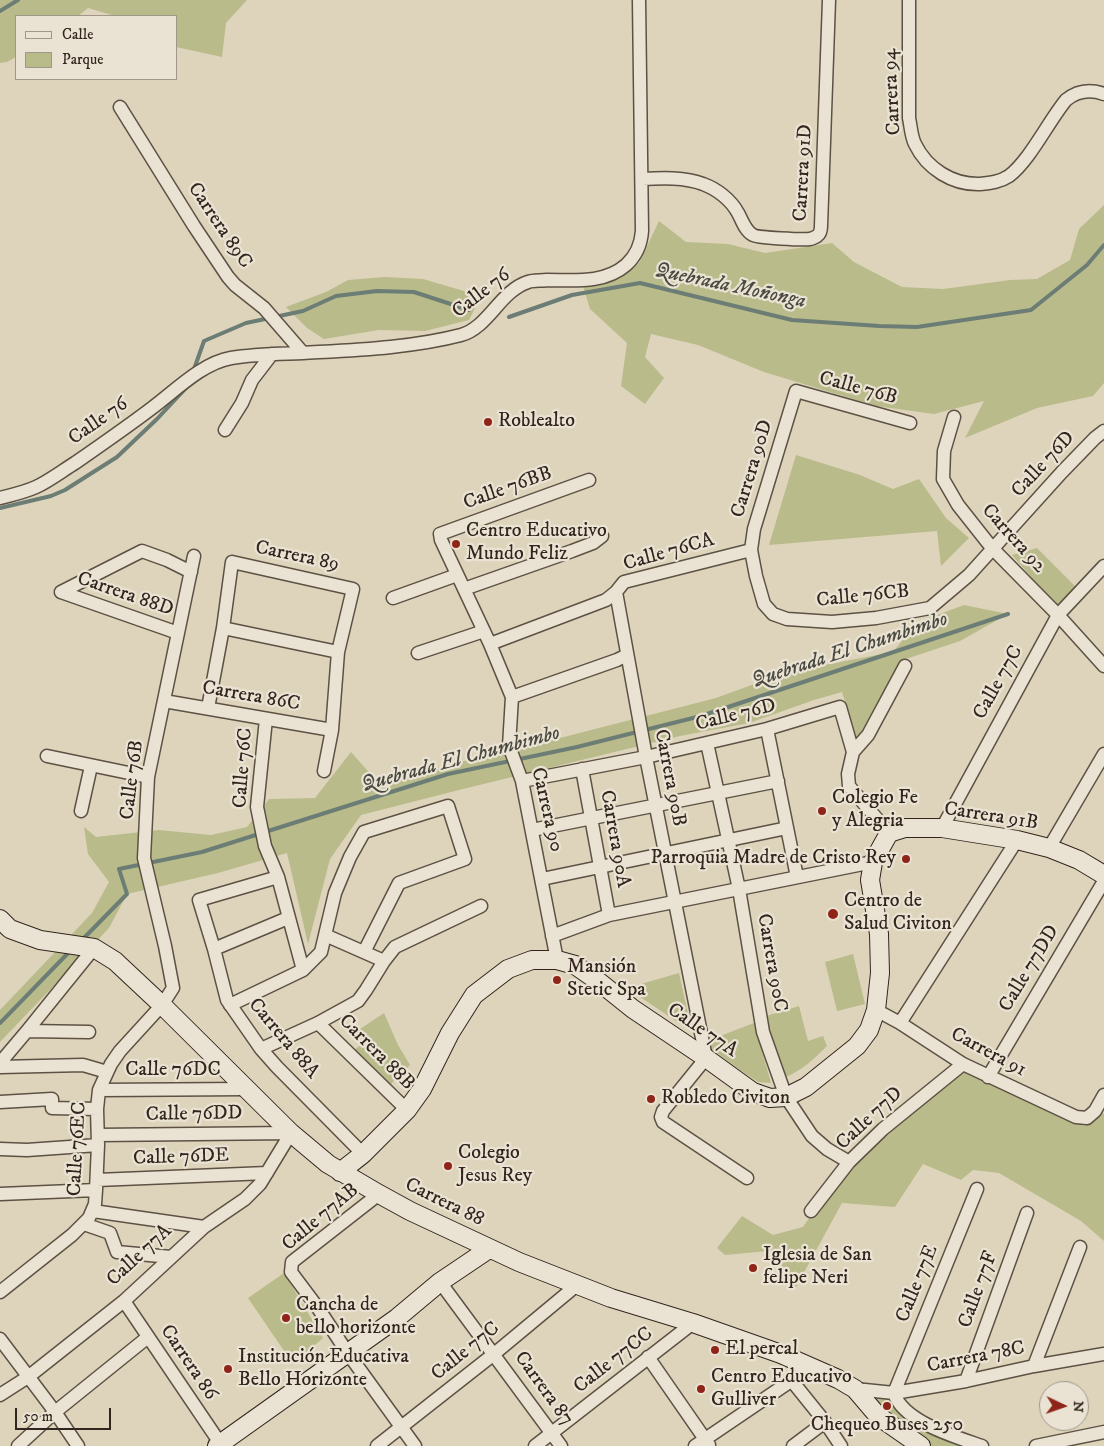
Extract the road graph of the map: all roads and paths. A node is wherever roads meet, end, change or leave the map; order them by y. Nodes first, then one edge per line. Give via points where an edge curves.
1 (639, 0) edge
2 (829, 0) edge
3 (908, 0) edge
4 (1104, 94) edge
5 (120, 108) dead end
6 (642, 179) junction
7 (303, 353) junction
8 (272, 354) junction
9 (796, 392) joint
10 (954, 417) dead end
11 (910, 423) dead end
12 (225, 430) dead end
13 (1104, 431) edge
14 (589, 480) dead end
15 (0, 498) edge
16 (440, 534) joint
17 (602, 536) dead end
18 (992, 548) junction
19 (751, 550) junction
20 (194, 556) dead end
21 (1104, 566) edge
22 (191, 572) junction
23 (457, 575) junction
24 (464, 589) junction
25 (616, 592) junction
26 (393, 598) dead end
27 (773, 614) joint
28 (1058, 615) junction
29 (223, 628) junction
30 (484, 631) junction
31 (178, 633) junction
32 (490, 644) junction
33 (338, 652) junction
34 (418, 653) dead end
35 (627, 655) junction
36 (905, 666) dead end
37 (1104, 666) edge
38 (512, 696) junction
39 (164, 701) junction
40 (208, 708) junction
41 (266, 718) junction
42 (767, 729) junction
43 (332, 730) junction
44 (707, 743) junction
45 (853, 752) junction
46 (1104, 754) edge
47 (47, 756) dead end
48 (646, 757) junction
49 (90, 766) junction
50 (582, 769) junction
51 (324, 771) dead end
52 (148, 778) junction
53 (522, 780) junction
54 (778, 781) junction
55 (718, 793) junction
56 (655, 806) junction
57 (81, 811) dead end
58 (591, 819) junction
59 (787, 828) junction
60 (942, 828) junction
61 (532, 830) junction
62 (889, 833) junction
63 (728, 840) junction
64 (1017, 840) junction
65 (1049, 848) junction
66 (665, 854) junction
67 (873, 862) junction
68 (600, 867) junction
69 (1104, 875) edge
70 (278, 877) junction
71 (797, 878) junction
72 (542, 879) junction
73 (1104, 881) edge
74 (739, 889) junction
75 (674, 902) junction
76 (481, 906) dead end
77 (609, 916) junction
78 (288, 918) junction
79 (0, 919) edge
80 (324, 935) junction
81 (552, 936) junction
82 (81, 946) junction
83 (214, 949) junction
84 (364, 952) junction
85 (384, 960) junction
86 (557, 960) junction
87 (303, 970) junction
88 (230, 1004) junction
89 (162, 1005) junction
90 (876, 1010) junction
91 (318, 1023) junction
92 (900, 1023) junction
93 (27, 1031) junction
94 (89, 1032) dead end
95 (261, 1049) junction
96 (706, 1058) junction
97 (0, 1063) edge
98 (963, 1064) junction
99 (0, 1067) edge
100 (107, 1072) junction
101 (988, 1077) junction
102 (247, 1089) junction
103 (99, 1090) junction
104 (1104, 1095) edge
105 (786, 1097) junction
106 (0, 1102) edge
107 (97, 1109) junction
108 (407, 1110) junction
109 (291, 1133) junction
110 (98, 1140) junction
111 (0, 1148) edge
112 (363, 1154) junction
113 (849, 1162) junction
114 (340, 1172) junction
115 (267, 1173) junction
116 (747, 1178) dead end
117 (97, 1185) junction
118 (977, 1189) dead end
119 (0, 1194) edge
120 (379, 1194) junction
121 (93, 1211) junction
122 (811, 1211) dead end
123 (1027, 1213) dead end
124 (84, 1224) junction
125 (204, 1227) junction
126 (1080, 1247) dead end
127 (489, 1249) junction
128 (171, 1257) junction
129 (440, 1282) junction
130 (577, 1285) junction
131 (0, 1292) edge
132 (124, 1301) junction
133 (693, 1323) junction
134 (148, 1338) junction
135 (0, 1339) edge
136 (347, 1352) junction
137 (494, 1354) junction
138 (1104, 1354) edge
139 (648, 1357) junction
140 (1034, 1366) junction
141 (810, 1368) junction
142 (28, 1377) junction
143 (966, 1380) junction
144 (792, 1381) junction
145 (855, 1389) junction
146 (5, 1393) edge
147 (894, 1393) junction
148 (55, 1412) junction
149 (825, 1422) junction
150 (402, 1428) junction
151 (1104, 1432) edge
152 (552, 1433) junction
153 (703, 1444) edge
154 (220, 1445) edge
155 (18, 1446) edge
156 (78, 1446) edge
157 (377, 1446) edge
158 (415, 1446) edge
159 (535, 1446) edge
160 (562, 1446) edge
161 (793, 1446) edge
162 (841, 1446) edge
163 (921, 1446) edge
164 (982, 1446) edge
165 (1036, 1446) edge

1 - 6 street
2 - 6 street, Carrera 91D via 820,234 808,240 756,237 748,231 728,201 704,184 662,178
3 - 4 street, Carrera 94 via 909,118 912,133 921,155 947,177 974,184 997,182 1008,177 1026,158 1066,100 1081,92
5 - 7 street, Carrera 89C via 228,277 264,308
6 - 7 street, Calle 76 via 640,244 628,263 615,272 600,279 529,281 506,296 476,327 463,335 422,343
7 - 8 street, Calle 76
8 - 12 street via 252,380
8 - 15 street, Calle 76 via 230,358 206,366 130,424 37,487
9 - 11 street, Calle 76B
9 - 19 street, Carrera 90D via 754,529
10 - 18 street, Carrera 92 via 944,451 943,479 958,506
13 - 18 street, Calle 76D
14 - 16 street, Calle 76BB
16 - 23 street, Carrera 90
17 - 24 street via 593,543
18 - 27 street, Calle 76CB via 969,575 930,608 832,622 787,619
18 - 28 street, Carrera 92
19 - 25 street, Calle 76CA via 624,582
19 - 27 street, Carrera 90D via 764,604
20 - 22 street, Calle 76B
21 - 28 street, Calle 77C
22 - 31 street, Calle 76B
22 - 31 street, Carrera 88D via 142,551 60,592
23 - 24 street, Carrera 90
23 - 26 street
24 - 30 street, Carrera 90
25 - 32 street, Calle 76CA via 606,600
25 - 35 street, Carrera 90B
28 - 37 street, Carrera 92
28 - 60 street, Calle 77C
29 - 33 street
29 - 33 street, Carrera 89 via 232,562 354,589
29 - 40 street
30 - 32 street, Carrera 90
30 - 34 street
31 - 39 street, Calle 76B
32 - 38 street, Carrera 90
33 - 43 street
35 - 38 street
35 - 48 street, Carrera 90B
36 - 45 street via 868,735
38 - 53 street, Carrera 90 via 509,746
39 - 40 street, Carrera 86C
39 - 52 street, Calle 76B
40 - 41 street, Carrera 86C
41 - 43 street, Carrera 86C
41 - 70 street, Calle 76C via 256,807 264,846
42 - 44 street, Calle 76D
42 - 45 street, Calle 76D via 840,707
42 - 54 street
43 - 51 street
44 - 48 street, Calle 76D
44 - 55 street, Carrera 90C
45 - 62 street via 849,786
46 - 65 street
47 - 49 street
48 - 50 street, Calle 76D
48 - 56 street, Carrera 90B
49 - 52 street
49 - 57 street
50 - 53 street, Calle 76D
50 - 58 street, Carrera 90A
52 - 89 street, Calle 76B via 144,858 173,988
53 - 61 street, Carrera 90
54 - 55 street
54 - 59 street
55 - 56 street
55 - 63 street, Carrera 90C
56 - 58 street
56 - 66 street, Carrera 90B
58 - 61 street
58 - 68 street, Carrera 90A
59 - 63 street
59 - 71 street
60 - 62 street, Carrera 91B via 905,828
60 - 64 street, Carrera 91B
61 - 72 street, Carrera 90
62 - 67 street
63 - 66 street
63 - 74 street, Carrera 90C
64 - 65 street, Carrera 91B
64 - 92 street
65 - 69 street, Carrera 91B
66 - 68 street
66 - 75 street, Carrera 90B
67 - 71 street
67 - 90 street via 870,880 879,934 880,973
68 - 72 street
68 - 77 street, Carrera 90A
70 - 78 street
70 - 83 street, Carrera 88A via 199,900
71 - 74 street
72 - 81 street, Carrera 90
73 - 101 street, Calle 77DD
74 - 75 street
74 - 105 street, Carrera 90C via 763,1032
75 - 77 street
75 - 96 street, Carrera 90B
76 - 85 street via 395,948
77 - 81 street
78 - 83 street
78 - 87 street
79 - 82 street, Carrera 88 via 10,929 40,940
80 - 84 street
80 - 84 street via 335,893 364,832 448,806 465,858 399,883
80 - 87 street via 321,952
81 - 86 street, Carrera 90
82 - 89 street, Carrera 88 via 115,961
82 - 93 street
83 - 88 street, Carrera 88A
84 - 85 street
85 - 91 street via 358,1001
86 - 96 street, Calle 77A via 575,965 632,1010
86 - 108 street, Calle 77A via 532,960 508,969 474,995
87 - 88 street
88 - 95 street, Carrera 88A
89 - 100 street, Calle 76EC via 120,1051
89 - 102 street, Carrera 88
90 - 92 street, Carrera 91
90 - 105 street via 869,1030 857,1046 806,1087
91 - 95 street
91 - 108 street, Carrera 88B
92 - 98 street, Carrera 91
93 - 94 street
93 - 97 street
95 - 112 street, Carrera 88A
96 - 105 street, Calle 77A via 753,1092 770,1098
96 - 116 street via 663,1112 663,1122
98 - 101 street, Carrera 91
98 - 113 street, Calle 77D via 883,1129
99 - 100 street via 83,1065
100 - 103 street, Calle 76EC
101 - 104 street, Carrera 91 via 1076,1117 1087,1118
102 - 103 street, Calle 76DC
102 - 109 street, Carrera 88
103 - 107 street, Calle 76EC
105 - 113 street, Carrera 90C via 812,1136
106 - 107 street via 52,1099 52,1108
107 - 110 street, Calle 76EC
108 - 112 street, Calle 77A
109 - 110 street, Calle 76DD
109 - 114 street, Carrera 88
109 - 115 street, Calle 77A
110 - 111 street, Calle 76DD via 27,1150
110 - 117 street, Calle 76EC
112 - 114 street, Calle 77A
113 - 122 street, Calle 77D
114 - 120 street, Carrera 88
115 - 117 street, Calle 76DE via 174,1176
115 - 125 street, Calle 77A via 245,1199
117 - 119 street, Calle 76DE
117 - 121 street, Calle 76EC
118 - 147 street, Calle 77E
120 - 127 street, Carrera 88
120 - 136 street, Calle 77AB via 292,1262 291,1272
121 - 124 street, Calle 76EC
121 - 125 street
123 - 143 street, Calle 77F
124 - 128 street, Calle 76EC via 110,1233 117,1252
124 - 131 street, Calle 76EC
125 - 128 street, Calle 77A
126 - 140 street
127 - 129 street
127 - 130 street, Carrera 88
128 - 132 street, Calle 77A
129 - 136 street
129 - 137 street, Carrera 87
130 - 133 street, Carrera 88
130 - 137 street, Calle 77C
132 - 134 street, Carrera 86
132 - 142 street, Calle 77A
133 - 139 street, Calle 77CC
133 - 141 street, Carrera 88
134 - 148 street
134 - 154 street, Carrera 86
135 - 142 street
136 - 150 street
136 - 154 street
137 - 150 street, Calle 77C
137 - 152 street, Carrera 87
138 - 140 street, Carrera 78C
139 - 152 street, Calle 77CC
139 - 153 street
140 - 143 street, Carrera 78C
141 - 144 street
141 - 145 street, Carrera 88 via 838,1378
142 - 146 street, Calle 77A
142 - 148 street
143 - 147 street, Carrera 78C
144 - 149 street
144 - 153 street
145 - 147 street, Carrera 78C
145 - 163 street, Carrera 88 via 878,1416
147 - 164 street via 902,1406 925,1423
148 - 155 street
148 - 156 street
149 - 161 street
149 - 162 street
150 - 157 street, Calle 77C
150 - 158 street
151 - 165 street
152 - 159 street, Calle 77CC
152 - 160 street, Carrera 87

